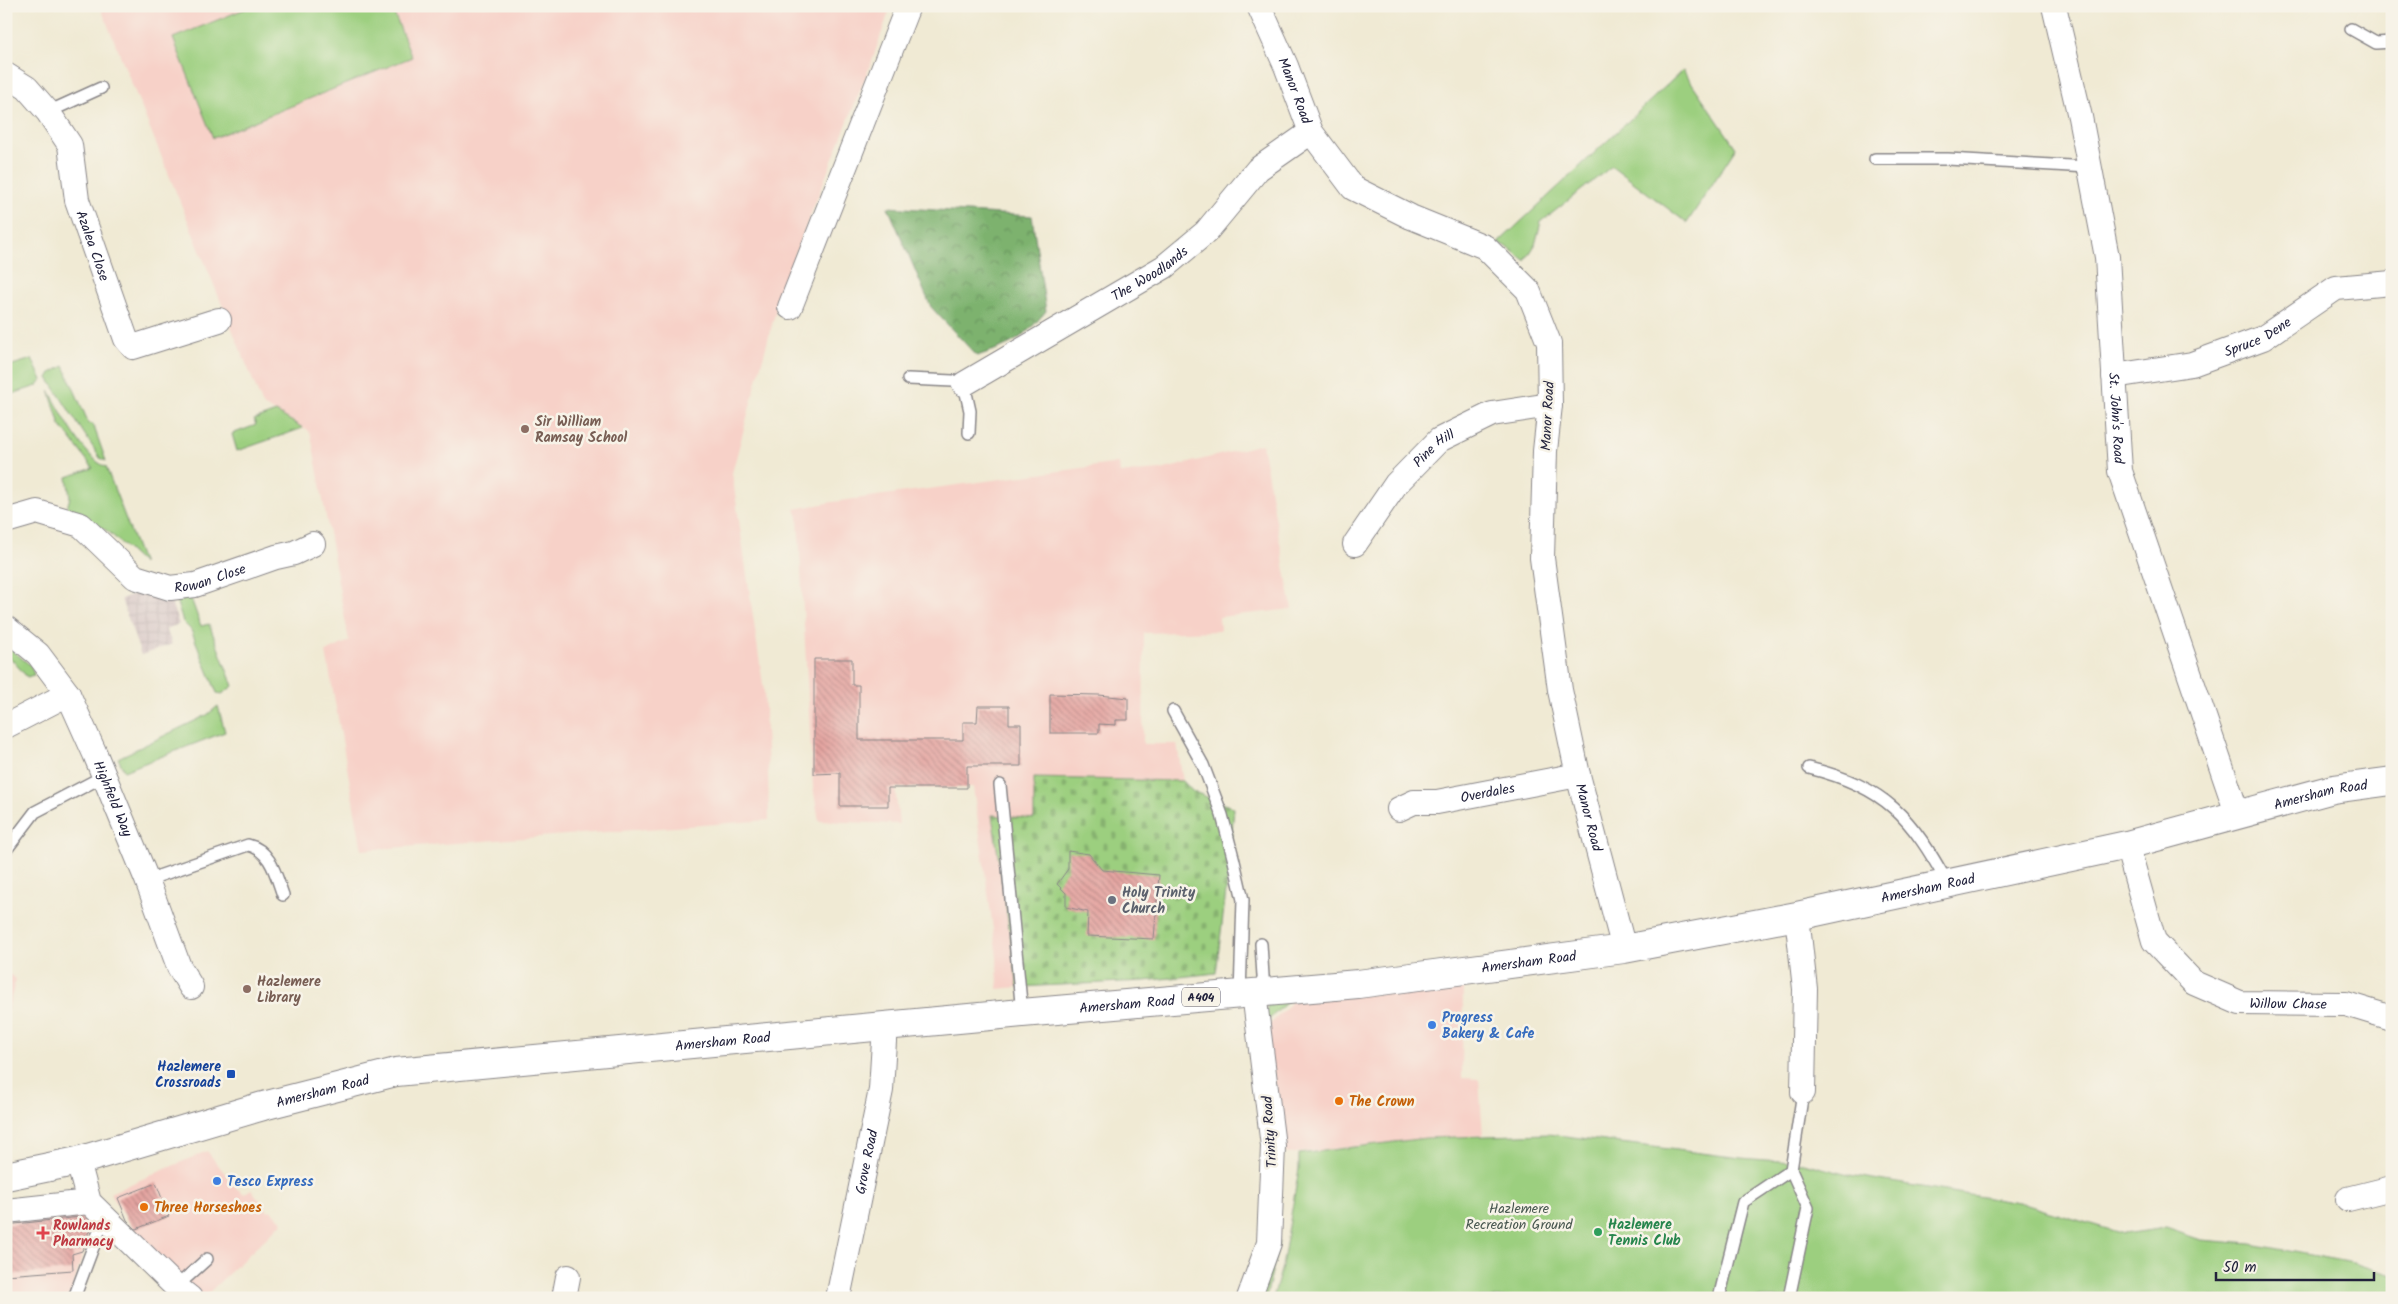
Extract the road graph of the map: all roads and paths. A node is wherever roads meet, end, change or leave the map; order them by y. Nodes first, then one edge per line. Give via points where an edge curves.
1 (908, 6) edge
2 (1259, 6) edge
3 (2054, 6) edge
4 (2351, 29) dead end
5 (2392, 42) edge
6 (6, 75) edge
7 (101, 88) dead end
8 (48, 112) junction
9 (1311, 132) junction
10 (1875, 159) dead end
11 (2088, 167) junction
12 (2392, 283) edge
13 (790, 307) dead end
14 (219, 320) dead end
15 (2114, 376) junction
16 (908, 379) dead end
17 (964, 384) junction
18 (1550, 405) junction
19 (969, 433) dead end
20 (6, 521) edge
21 (314, 544) dead end
22 (1354, 544) dead end
23 (6, 628) edge
24 (68, 694) junction
25 (1173, 711) dead end
26 (6, 726) edge
27 (1809, 768) dead end
28 (1578, 775) junction
29 (104, 776) junction
30 (2392, 781) edge
31 (1000, 785) dead end
32 (1399, 809) dead end
33 (2238, 816) junction
34 (2127, 845) junction
35 (6, 850) edge
36 (147, 880) junction
37 (1948, 884) junction
38 (283, 895) dead end
39 (1797, 916) junction
40 (1261, 944) dead end
41 (1624, 949) junction
42 (191, 987) dead end
43 (1253, 993) junction
44 (1022, 1013) junction
45 (2392, 1018) edge
46 (885, 1025) junction
47 (1803, 1092) joint
48 (78, 1161) junction
49 (1791, 1170) junction
50 (6, 1176) edge
51 (2392, 1188) edge
52 (2348, 1199) dead end
53 (97, 1210) junction
54 (6, 1211) edge
55 (207, 1259) dead end
56 (183, 1292) edge
57 (74, 1298) edge
58 (838, 1298) edge
59 (1249, 1298) edge
60 (1719, 1298) edge
61 (1789, 1298) edge

1 - 13 street
2 - 9 street, Manor Road
3 - 11 street, St. John's Road via 2080,117
4 - 5 lane via 2376,43
6 - 8 street, Azalea Close via 27,88
7 - 8 lane
8 - 14 street, Azalea Close via 70,145 77,200 126,339 133,347
9 - 17 street, The Woodlands via 1258,169 1206,232 1164,267
9 - 18 street, Manor Road via 1353,188 1411,217 1485,247 1528,290 1549,343
10 - 11 lane via 1948,159
11 - 15 street, St. John's Road via 2107,257
12 - 15 street, Spruce Dene via 2336,288 2263,338 2192,364
15 - 33 street, St. John's Road via 2120,471
16 - 17 lane
17 - 19 lane via 970,411
18 - 22 street, Pine Hill via 1492,414 1439,440 1396,484
18 - 28 street, Manor Road via 1545,451 1542,558 1560,690
20 - 21 street, Rowan Close via 37,512 81,525 135,576 170,588 195,585
23 - 24 street, Highfield Way via 38,654
24 - 26 street
24 - 29 street, Highfield Way
25 - 43 lane via 1203,765 1222,815 1243,900
27 - 37 lane via 1834,774 1895,807 1931,852
28 - 32 street, Overdales via 1437,802 1414,802
28 - 41 street, Manor Road
29 - 35 lane via 35,812
29 - 36 street, Highfield Way
30 - 33 main road, Amersham Road / A404 via 2333,789
31 - 44 lane
33 - 34 main road, Amersham Road / A404
34 - 37 main road, Amersham Road / A404
34 - 45 street, Willow Chase via 2154,941 2194,983 2240,1003 2346,1004
36 - 38 lane via 248,844 269,859
36 - 42 street, Highfield Way via 179,967
37 - 39 main road, Amersham Road / A404
39 - 41 main road, Amersham Road / A404
39 - 47 street via 1805,990
40 - 43 lane
41 - 43 main road, Amersham Road / A404 via 1358,984
43 - 44 main road, Amersham Road / A404
43 - 59 street, Trinity Road via 1273,1164 1269,1243
44 - 46 main road, Amersham Road / A404
46 - 48 main road, Amersham Road / A404 via 396,1072 263,1106
46 - 58 street, Grove Road via 881,1090
47 - 49 lane
48 - 50 main road, Amersham Road / A404
48 - 53 street
49 - 60 lane via 1743,1202
49 - 61 lane via 1808,1208
51 - 52 street
53 - 54 street
53 - 56 street
53 - 57 lane
55 - 56 lane

